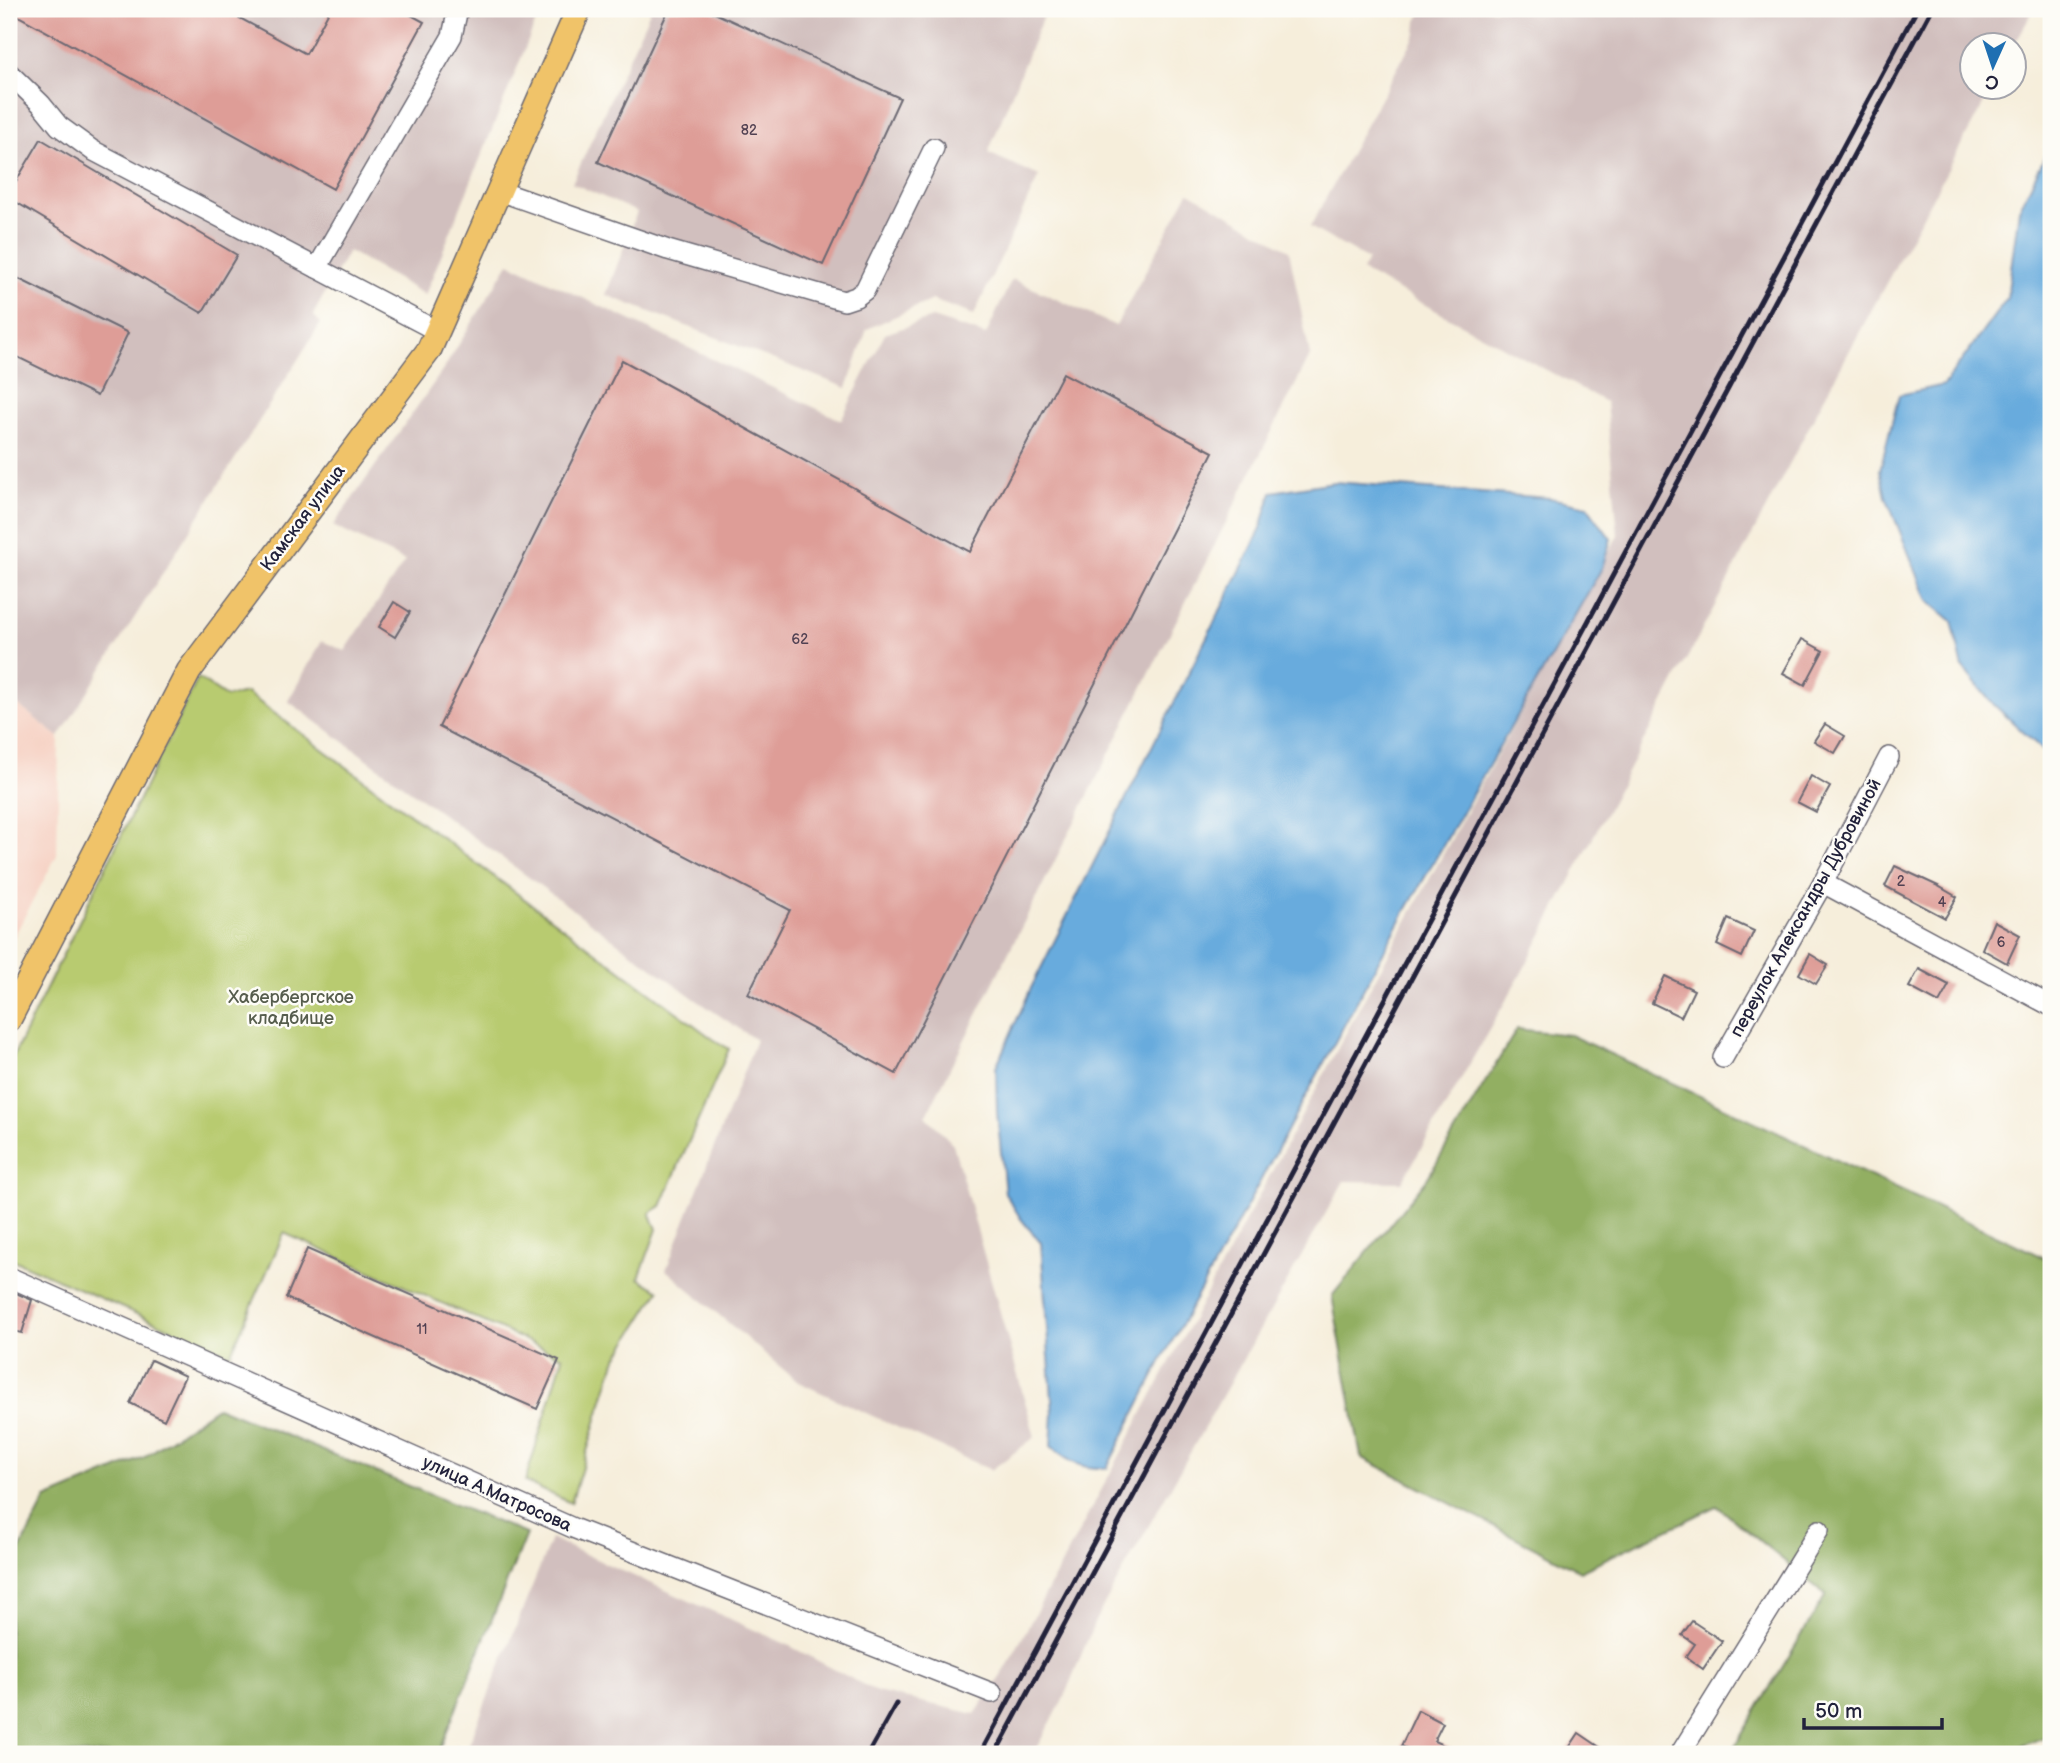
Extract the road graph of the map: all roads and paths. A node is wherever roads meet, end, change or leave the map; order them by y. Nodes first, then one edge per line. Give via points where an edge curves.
1 (458, 9) edge
2 (579, 9) edge
3 (9, 73) edge
4 (934, 148) dead end
5 (499, 191) junction
6 (317, 268) junction
7 (438, 331) junction
8 (1889, 757) dead end
9 (1823, 883) junction
10 (2051, 1006) edge
11 (9, 1019) edge
12 (1723, 1058) dead end
13 (9, 1277) edge
14 (1819, 1530) dead end
15 (992, 1693) dead end
16 (1680, 1754) edge

1 - 6 street via 452,36
2 - 5 main road, Камская улица
3 - 6 street via 59,126 92,150
4 - 5 street via 866,289 844,301 668,250
5 - 7 main road, Камская улица
6 - 7 street
7 - 11 main road, Камская улица via 429,350 189,671
8 - 9 street, переулок Александры Дубровиной
9 - 10 street
9 - 12 street, переулок Александры Дубровиной
13 - 15 street, улица А.Матросова via 573,1528
14 - 16 street

